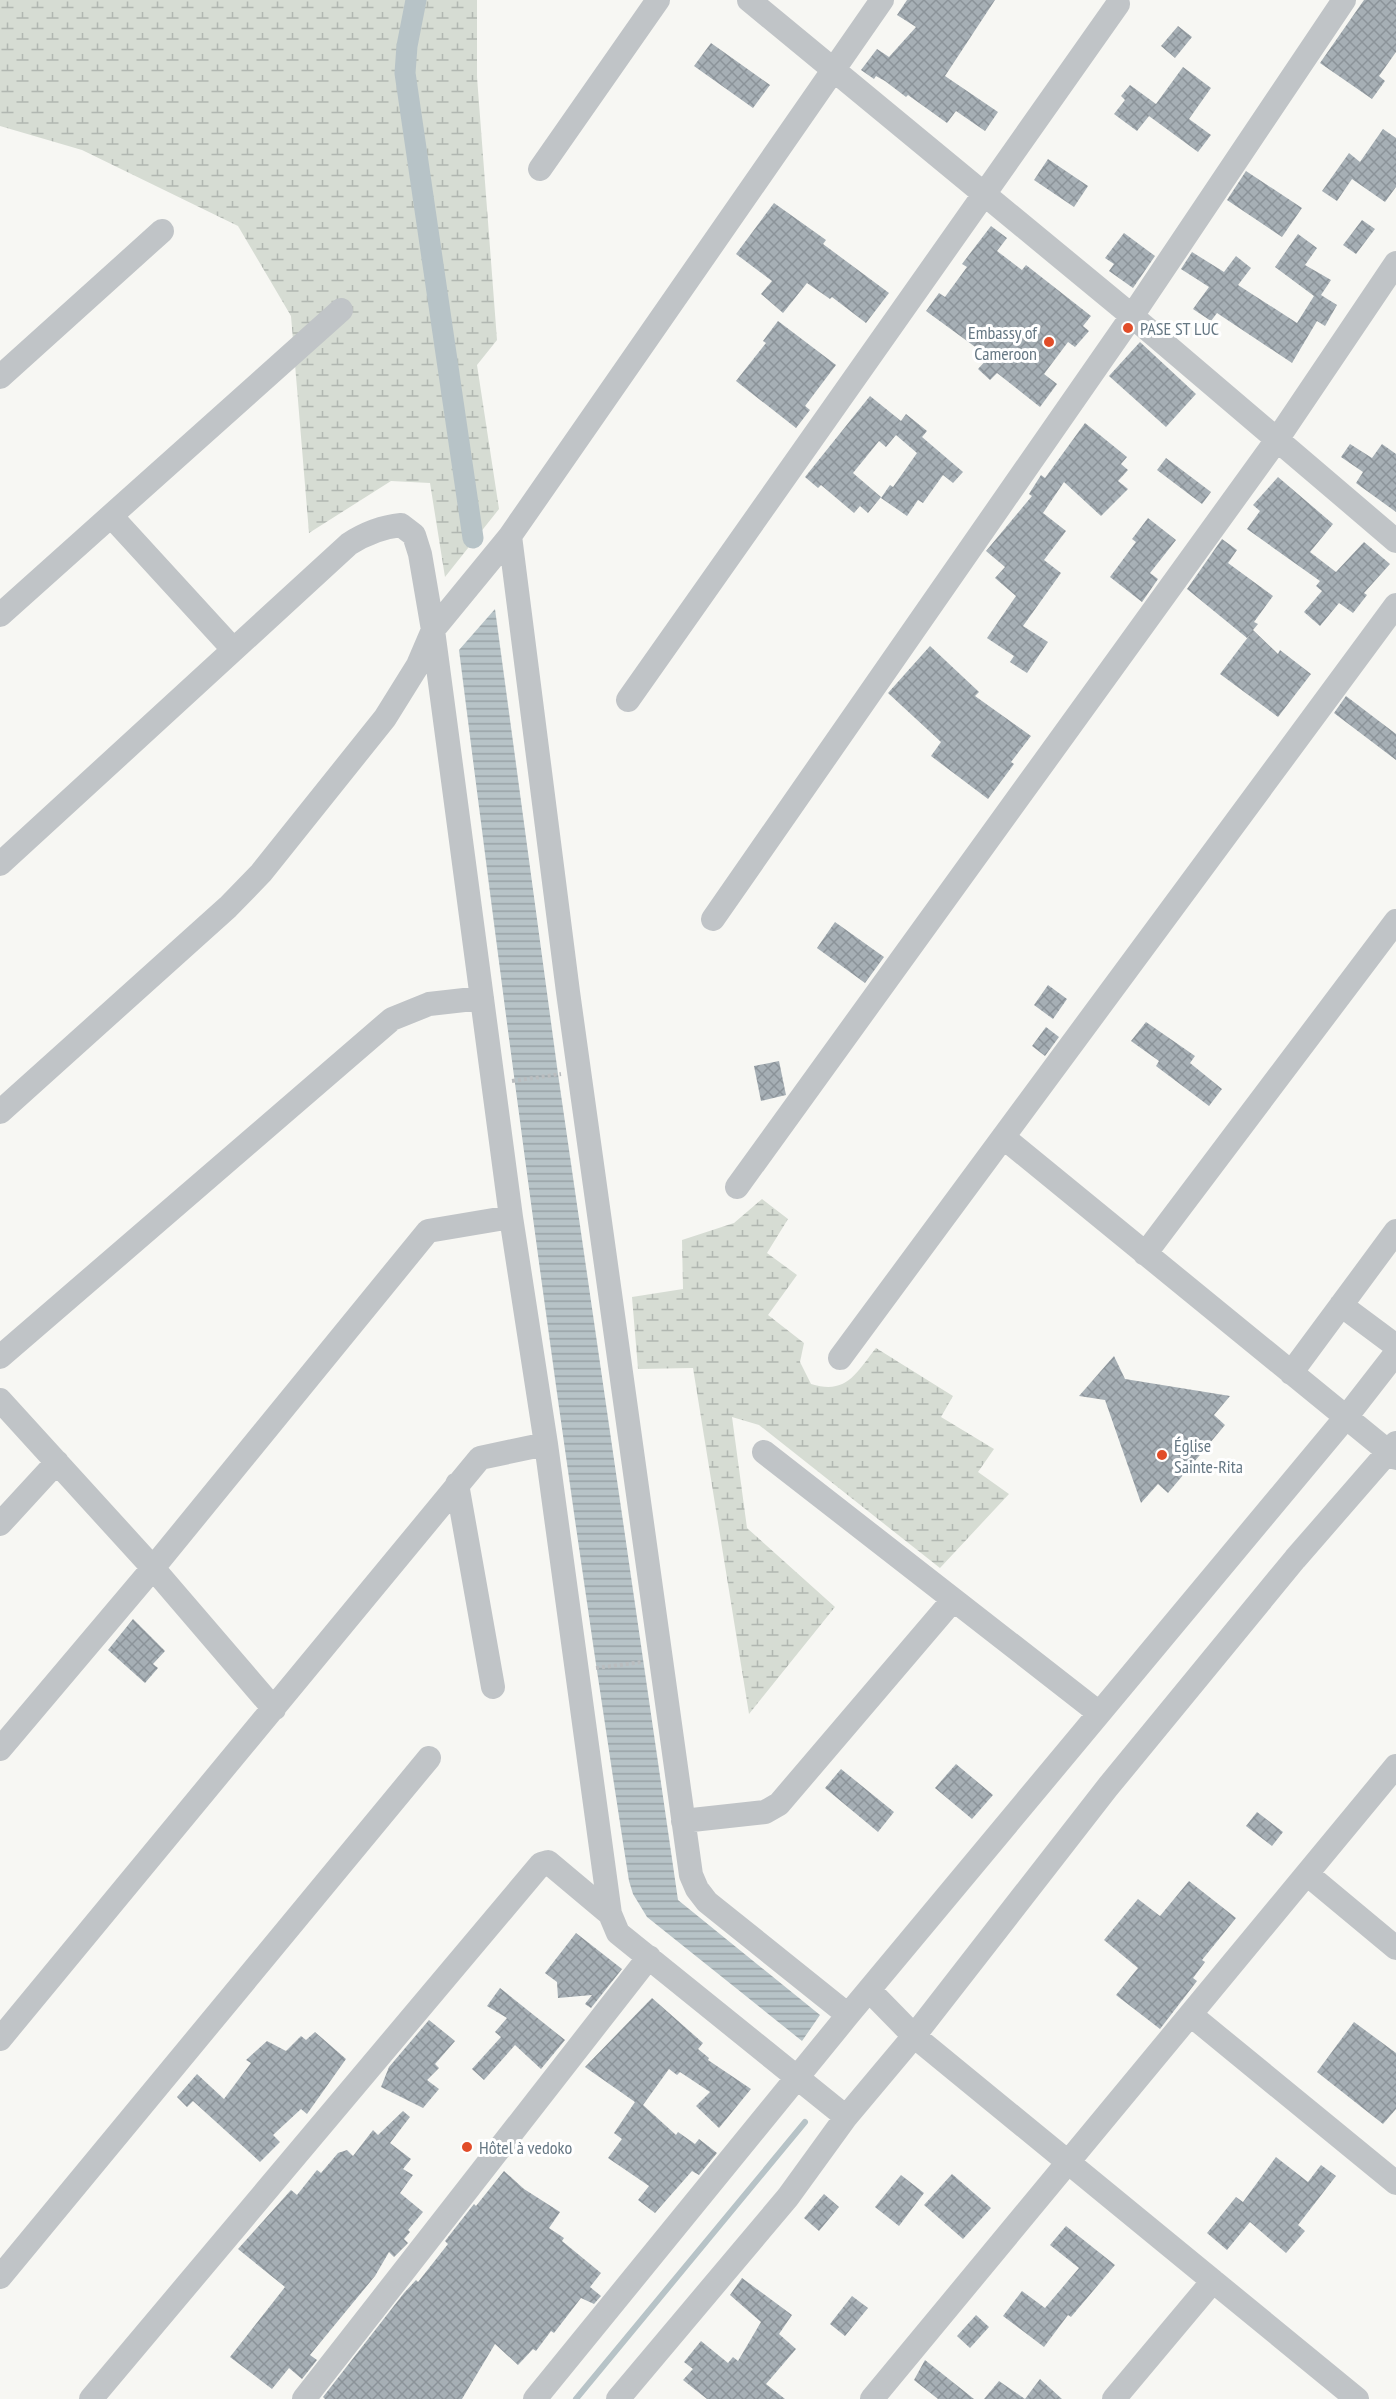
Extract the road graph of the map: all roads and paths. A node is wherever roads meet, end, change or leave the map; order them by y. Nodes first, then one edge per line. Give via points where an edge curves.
1 (658, 0) edge
2 (749, 0) edge
3 (882, 0) edge
4 (1344, 0) edge
5 (1118, 4) dead end
6 (834, 70) junction
7 (540, 169) dead end
8 (984, 194) junction
9 (162, 231) dead end
10 (1396, 263) edge
11 (341, 310) dead end
12 (1132, 316) junction
13 (0, 377) edge
14 (1276, 441) junction
15 (112, 517) junction
16 (510, 536) junction
17 (1396, 541) edge
18 (1396, 605) edge
19 (0, 615) edge
20 (433, 630) junction
21 (232, 649) junction
22 (628, 700) dead end
23 (0, 864) edge
24 (713, 920) dead end
25 (1396, 921) edge
26 (482, 998) junction
27 (558, 1074) dead end
28 (513, 1081) dead end
29 (0, 1112) edge
30 (1003, 1137) junction
31 (737, 1187) dead end
32 (511, 1217) junction
33 (1396, 1231) edge
34 (1145, 1254) junction
35 (1341, 1305) junction
36 (1396, 1346) edge
37 (1396, 1353) edge
38 (0, 1357) edge
39 (840, 1358) dead end
40 (1291, 1373) junction
41 (0, 1400) edge
42 (1347, 1416) junction
43 (546, 1444) junction
44 (1394, 1451) edge
45 (764, 1452) dead end
46 (57, 1462) junction
47 (457, 1484) junction
48 (0, 1524) edge
49 (153, 1568) junction
50 (953, 1600) junction
51 (644, 1662) dead end
52 (596, 1668) dead end
53 (493, 1687) dead end
54 (274, 1709) junction
55 (1099, 1713) junction
56 (0, 1749) edge
57 (429, 1758) dead end
58 (1396, 1766) edge
59 (683, 1821) junction
60 (1307, 1874) junction
61 (610, 1914) junction
62 (1396, 1948) edge
63 (649, 1957) junction
64 (870, 1991) junction
65 (848, 2015) junction
66 (1191, 2015) junction
67 (914, 2036) junction
68 (0, 2039) edge
69 (798, 2077) junction
70 (846, 2117) junction
71 (1068, 2162) junction
72 (1396, 2183) edge
73 (0, 2277) edge
74 (1213, 2281) junction
75 (91, 2399) edge
76 (304, 2399) edge
77 (535, 2399) edge
78 (618, 2399) edge
79 (872, 2399) edge
80 (1114, 2399) edge
81 (1357, 2399) edge

1 - 7 street
2 - 6 street
3 - 6 street
4 - 12 street
5 - 8 street
6 - 8 street
6 - 16 street
8 - 12 street
8 - 22 street
9 - 13 street
10 - 14 street
11 - 15 street
12 - 14 street
12 - 24 street
14 - 17 street
14 - 31 street
15 - 19 street
15 - 21 street
16 - 20 street
16 - 59 street via 568,992
18 - 30 street
20 - 21 street via 414,535 401,525 386,526 349,544
20 - 26 street
20 - 29 street via 418,665 385,718 261,873
21 - 23 street
25 - 34 street
26 - 32 street
26 - 38 street via 429,1004 392,1019
27 - 28 path
30 - 34 street
30 - 39 street
32 - 43 street
32 - 49 street via 428,1231
33 - 35 street
34 - 40 street
35 - 36 street
35 - 40 street
37 - 42 street
40 - 42 street
41 - 46 street
42 - 44 street
42 - 55 street
43 - 47 street via 480,1458
43 - 61 street
44 - 67 street via 1295,1559 1107,1788
45 - 50 street
46 - 48 street
46 - 49 street
47 - 53 street
47 - 54 street
49 - 54 street
49 - 56 street
50 - 55 street
50 - 59 street via 779,1804 765,1812
51 - 52 path
54 - 68 street
55 - 64 street
57 - 73 street
58 - 60 street
59 - 65 street via 691,1875 707,1902
60 - 62 street
60 - 66 street
61 - 63 street via 618,1933
61 - 75 street via 548,1862 541,1864
63 - 69 street
63 - 76 street
64 - 65 street
64 - 67 street
65 - 69 street
66 - 71 street
66 - 72 street
67 - 70 street
67 - 71 street
69 - 70 street
69 - 77 street
70 - 78 street via 788,2197
71 - 74 street
71 - 79 street
74 - 80 street
74 - 81 street

